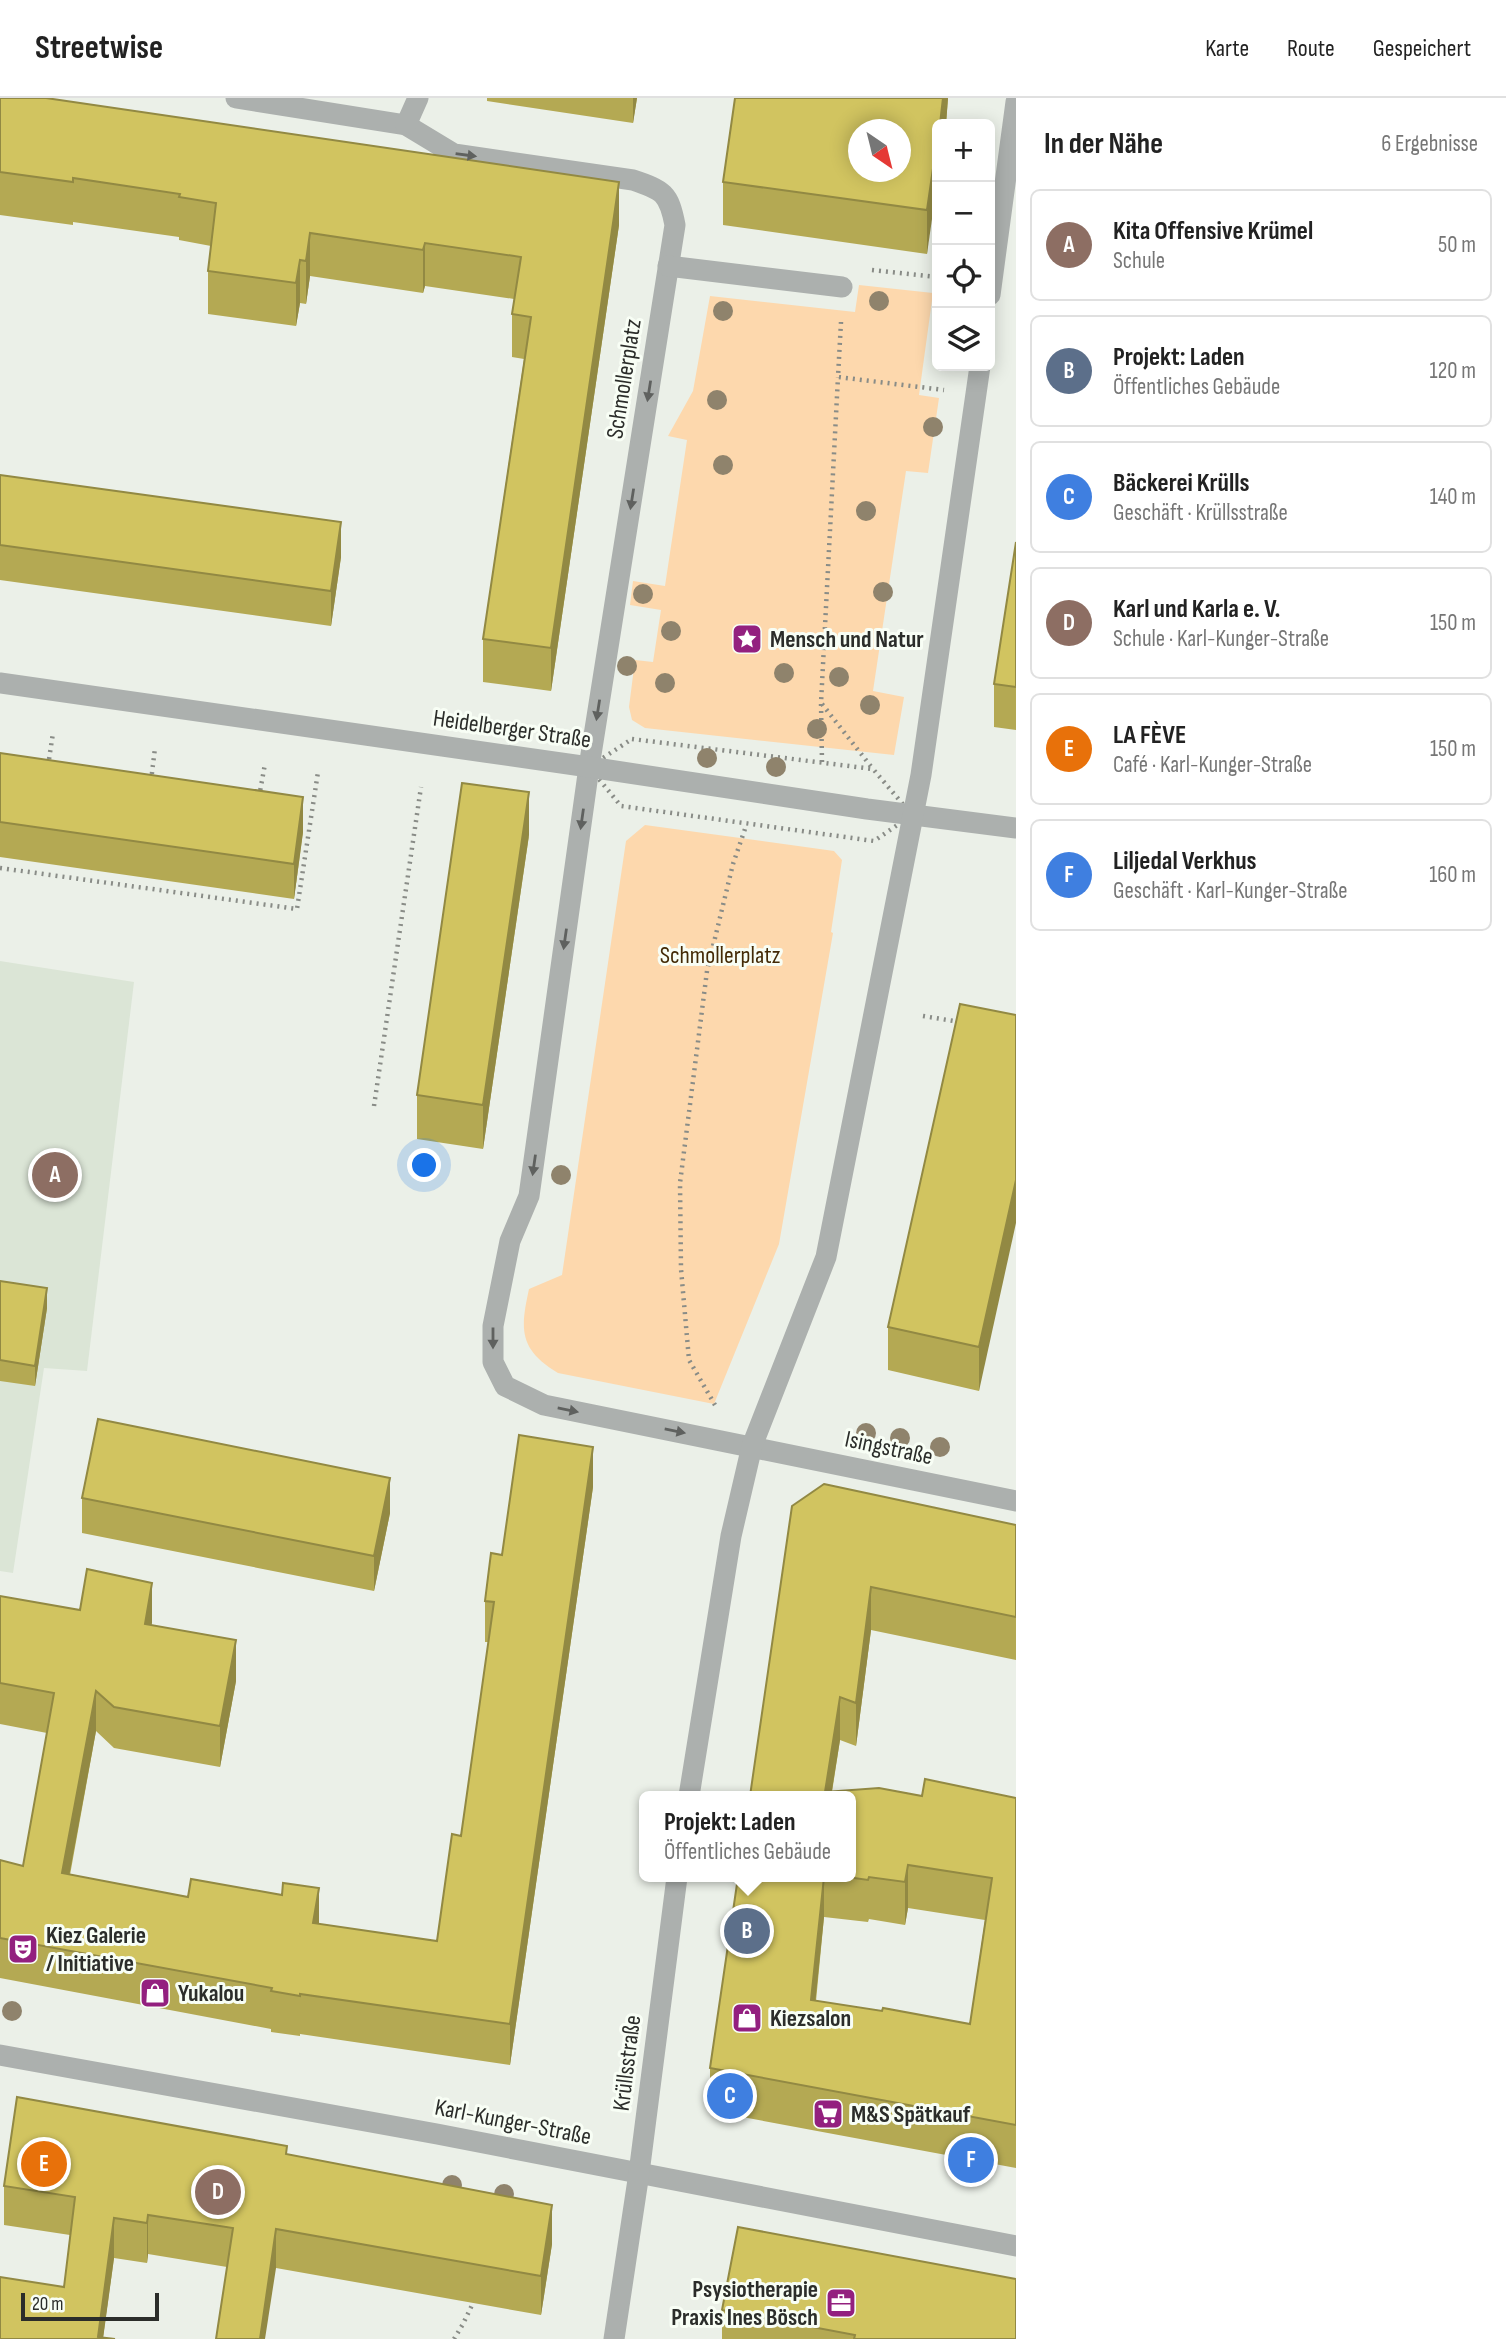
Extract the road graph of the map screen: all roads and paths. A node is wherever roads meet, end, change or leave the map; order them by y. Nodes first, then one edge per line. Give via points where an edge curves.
1 (236, 98) edge
2 (418, 98) edge
3 (1016, 102) edge
4 (406, 125) junction
5 (995, 258) edge
6 (668, 266) junction
7 (842, 287) joint
8 (979, 371) edge
9 (838, 377) junction
10 (976, 394) junction
11 (0, 683) edge
12 (821, 703) junction
13 (54, 733) dead end
14 (155, 748) dead end
15 (822, 762) dead end
16 (265, 764) dead end
17 (589, 767) junction
18 (873, 769) dead end
19 (47, 770) edge
20 (318, 772) dead end
21 (150, 785) edge
22 (421, 787) dead end
23 (758, 793) junction
24 (259, 801) edge
25 (912, 815) junction
26 (1016, 828) edge
27 (0, 868) edge
28 (923, 1016) dead end
29 (963, 1023) edge
30 (374, 1107) dead end
31 (752, 1446) junction
32 (1016, 1501) edge
33 (690, 1791) edge
34 (676, 1882) edge
35 (0, 2055) edge
36 (639, 2173) junction
37 (1016, 2246) edge
38 (473, 2302) edge
39 (454, 2339) edge
40 (614, 2339) edge

1 - 4 street
2 - 4 street
3 - 5 street
4 -> 6 street, Schmollerplatz via 454,154 633,180 658,188 671,204 675,225
6 - 7 street
6 -> 17 street, Schmollerplatz
7 - 9 path
8 - 10 street
9 - 10 path
9 - 12 path
10 - 25 street
11 - 17 street, Heidelberger Straße
12 - 15 path
12 - 18 path
13 - 19 path
14 - 21 path
16 - 24 path
17 - 23 street, Heidelberger Straße
17 -> 31 street, Schmollerplatz via 529,1196 510,1241 494,1326 493,1362 505,1386 544,1405
20 - 27 path via 297,909
22 - 30 path
23 - 25 street, Heidelberger Straße
23 - 31 path via 733,864 707,971 680,1183 689,1360 714,1404
25 - 26 street, Heidelberger Straße
25 - 31 street via 826,1257
28 - 29 path
31 - 32 street, Isingstraße
31 - 33 street via 731,1536
34 - 36 street, Krüllsstraße
35 - 36 street, Karl-Kunger-Straße
36 - 37 street, Karl-Kunger-Straße
36 - 40 street, Krüllsstraße
38 - 39 path

